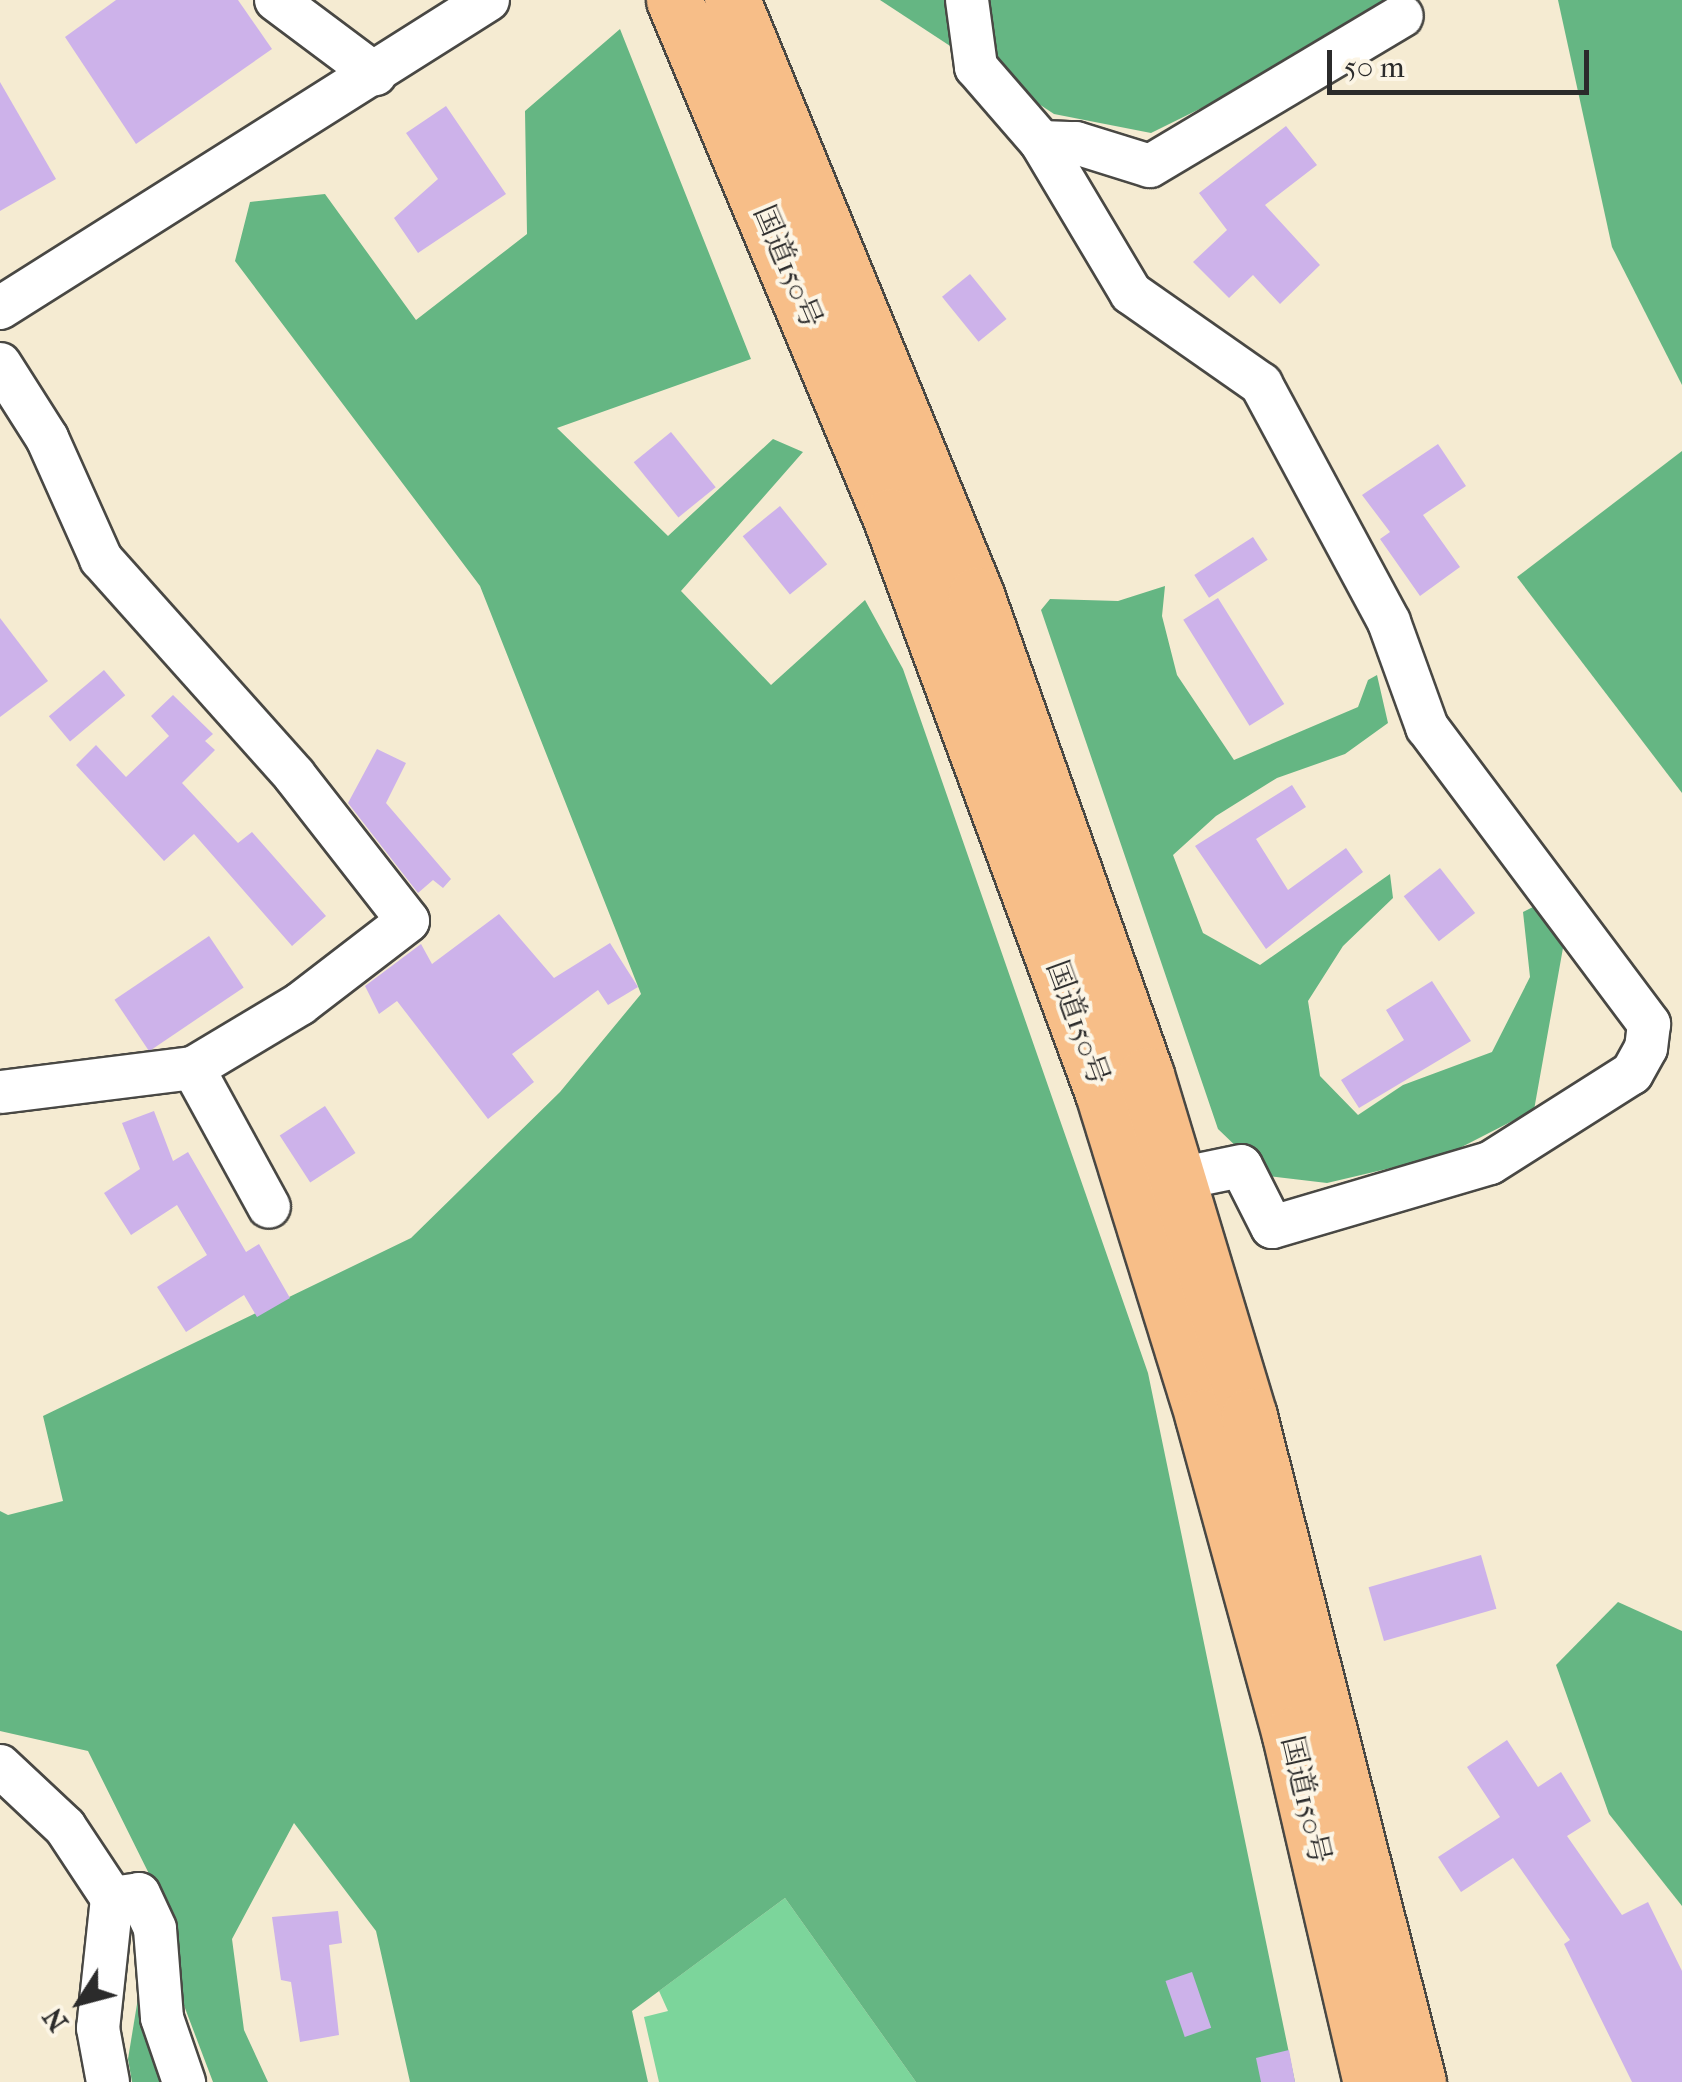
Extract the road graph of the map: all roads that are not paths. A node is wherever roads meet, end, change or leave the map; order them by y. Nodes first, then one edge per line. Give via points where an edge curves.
1 (276, 0) edge
2 (488, 0) edge
3 (674, 0) edge
4 (732, 0) edge
5 (967, 0) edge
6 (1402, 16) dead end
7 (375, 74) junction
8 (1041, 142) junction
9 (0, 308) edge
10 (0, 364) edge
11 (192, 1068) junction
12 (0, 1092) edge
13 (1178, 1180) junction
14 (269, 1207) dead end
15 (0, 1766) edge
16 (112, 1898) junction
17 (108, 2082) edge
18 (184, 2082) edge
19 (1371, 2082) edge
20 (1418, 2082) edge

1 - 7 street
2 - 7 street
3 - 19 highway, 国道150号 via 890,516 1102,1093 1214,1454 1290,1736
4 - 13 highway, 国道150号 via 976,596
5 - 8 street via 976,67
6 - 8 street via 1150,166 1076,144
7 - 9 street
8 - 13 street via 1131,293 1261,384 1389,622 1427,727 1649,1024 1646,1048 1632,1073 1490,1163 1272,1227 1241,1166
10 - 11 street via 47,438 102,560 294,775 408,921 300,1004
11 - 12 street
11 - 14 street
13 - 20 highway, 国道150号 via 1249,1416
15 - 16 street via 65,1827
16 - 17 street via 98,2028
16 - 18 street via 139,1894 155,1929 162,2018

